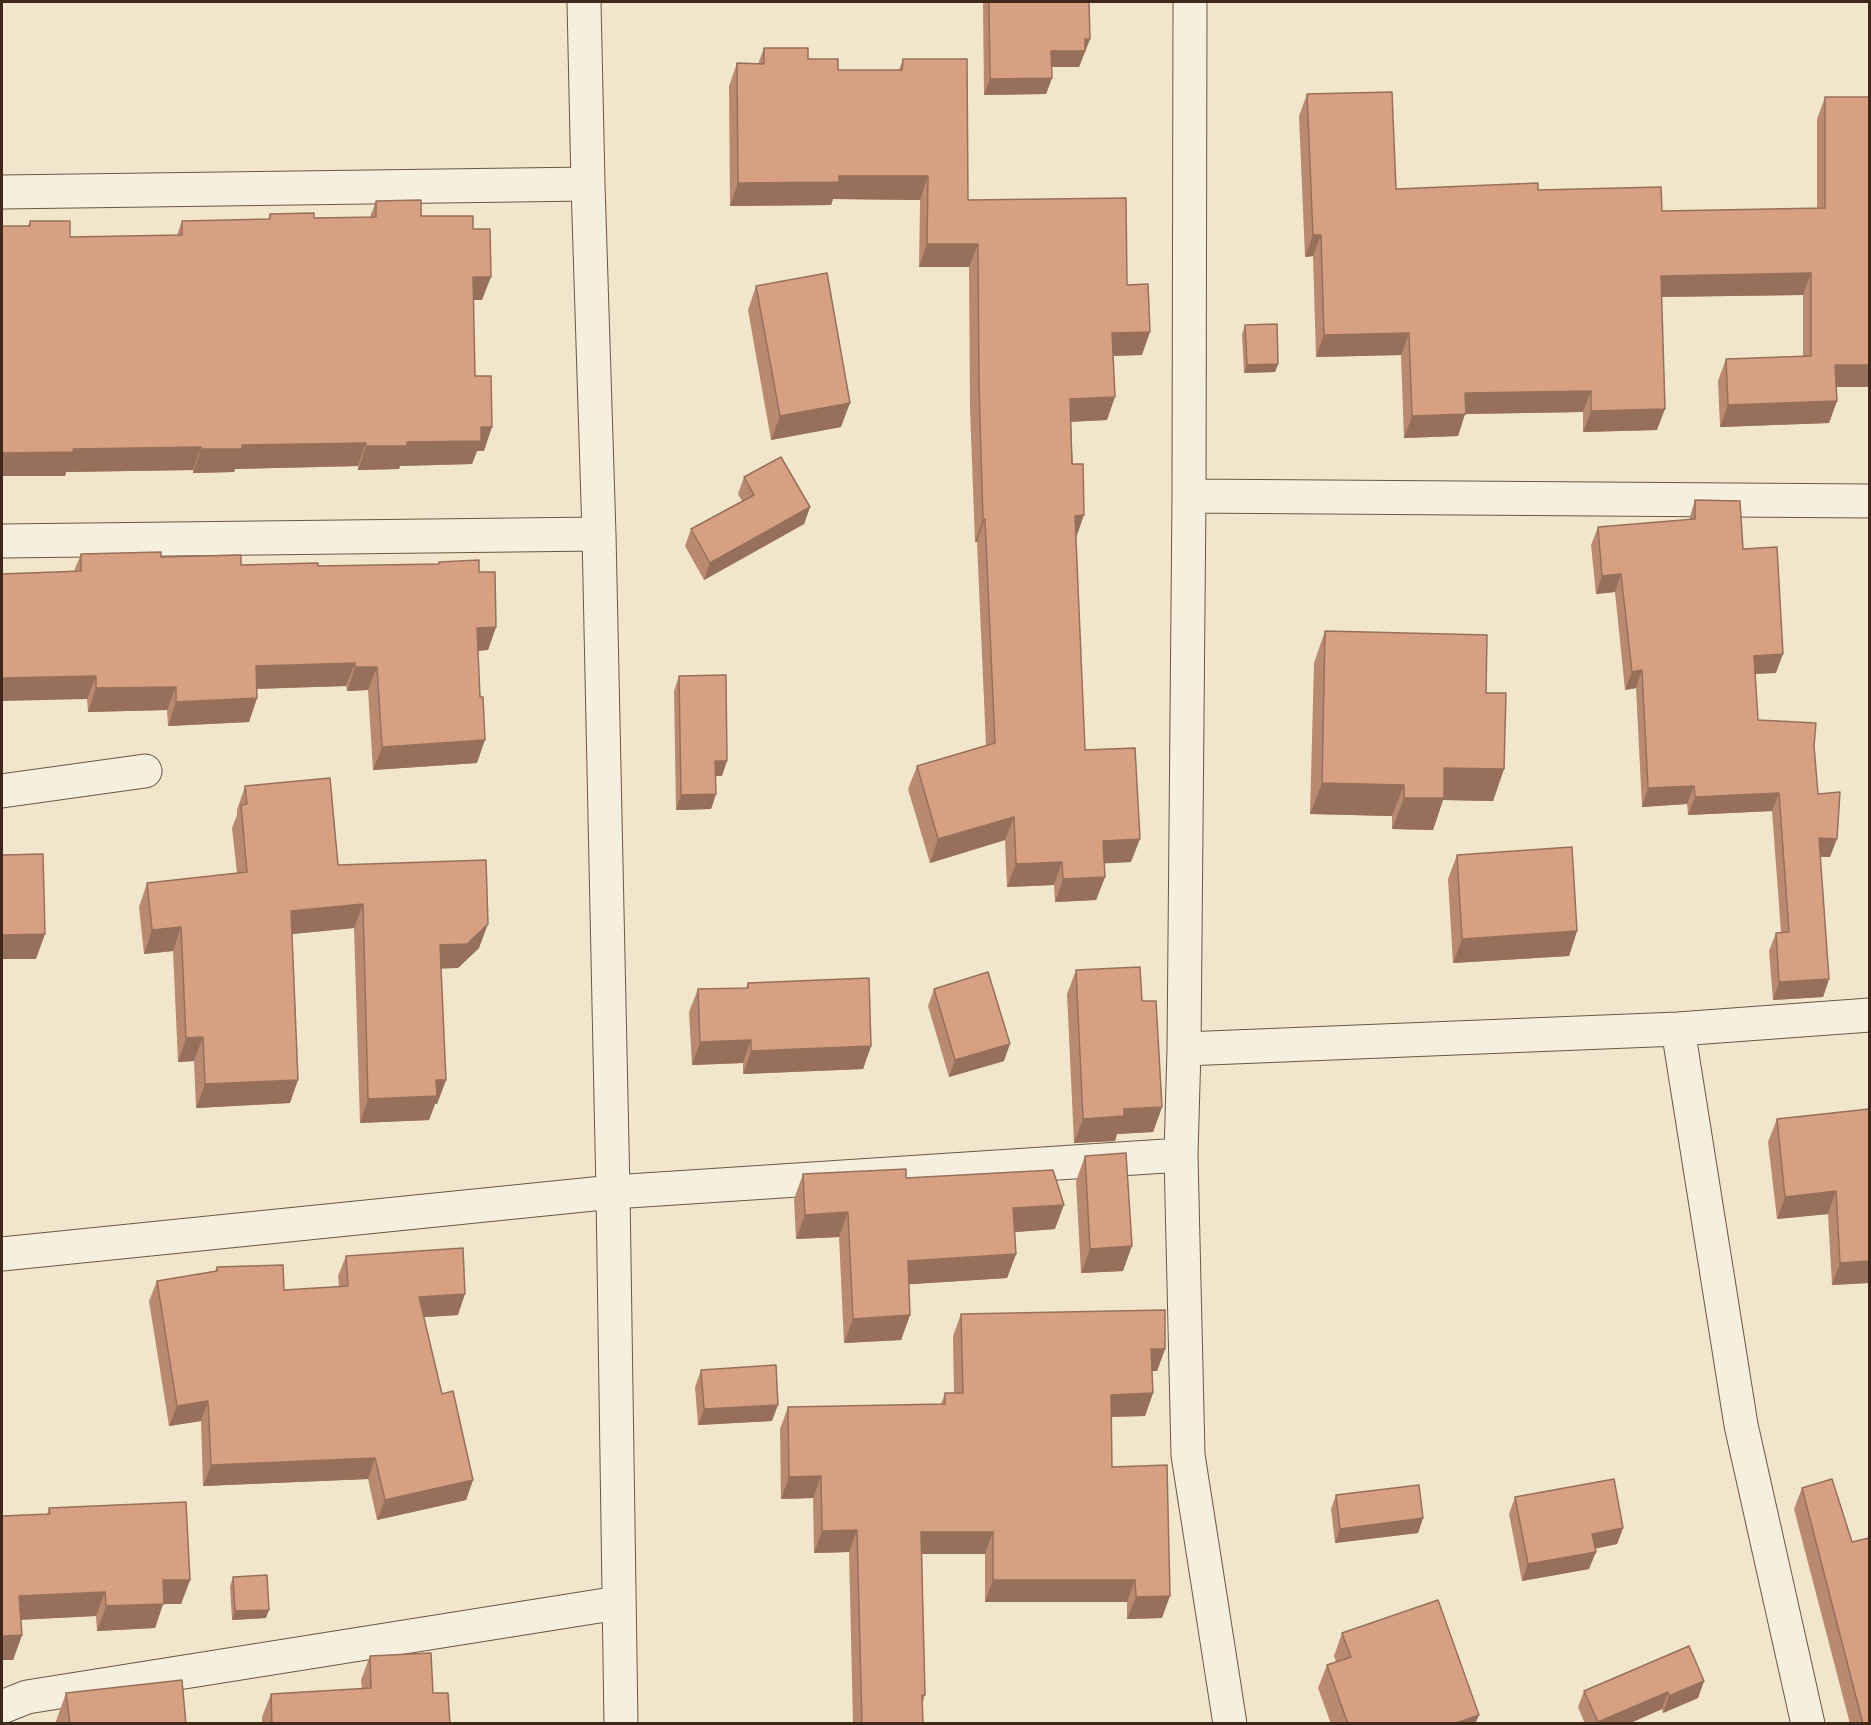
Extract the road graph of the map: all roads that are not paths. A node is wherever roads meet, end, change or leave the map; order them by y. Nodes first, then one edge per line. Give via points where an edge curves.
1 (584, 2) edge
2 (1190, 2) edge
3 (588, 184) junction
4 (2, 192) edge
5 (1189, 495) junction
6 (1869, 501) edge
7 (599, 534) junction
8 (2, 541) edge
9 (145, 771) dead end
10 (2, 791) edge
11 (1869, 1016) edge
12 (1678, 1029) junction
13 (1184, 1049) junction
14 (1182, 1155) junction
15 (614, 1192) junction
16 (2, 1254) edge
17 (618, 1603) junction
18 (2, 1707) edge
19 (621, 1724) edge
20 (1230, 1724) edge
21 (1808, 1724) edge

1 - 3 street
2 - 5 street
3 - 4 street
3 - 7 street
5 - 6 street
5 - 13 street
7 - 8 street
7 - 15 street
9 - 10 street
11 - 12 street
12 - 13 street
12 - 21 street via 1741,1425
13 - 14 street
14 - 15 street
14 - 20 street via 1188,1455
15 - 16 street
15 - 17 street
17 - 18 street via 27,1697
17 - 19 street

